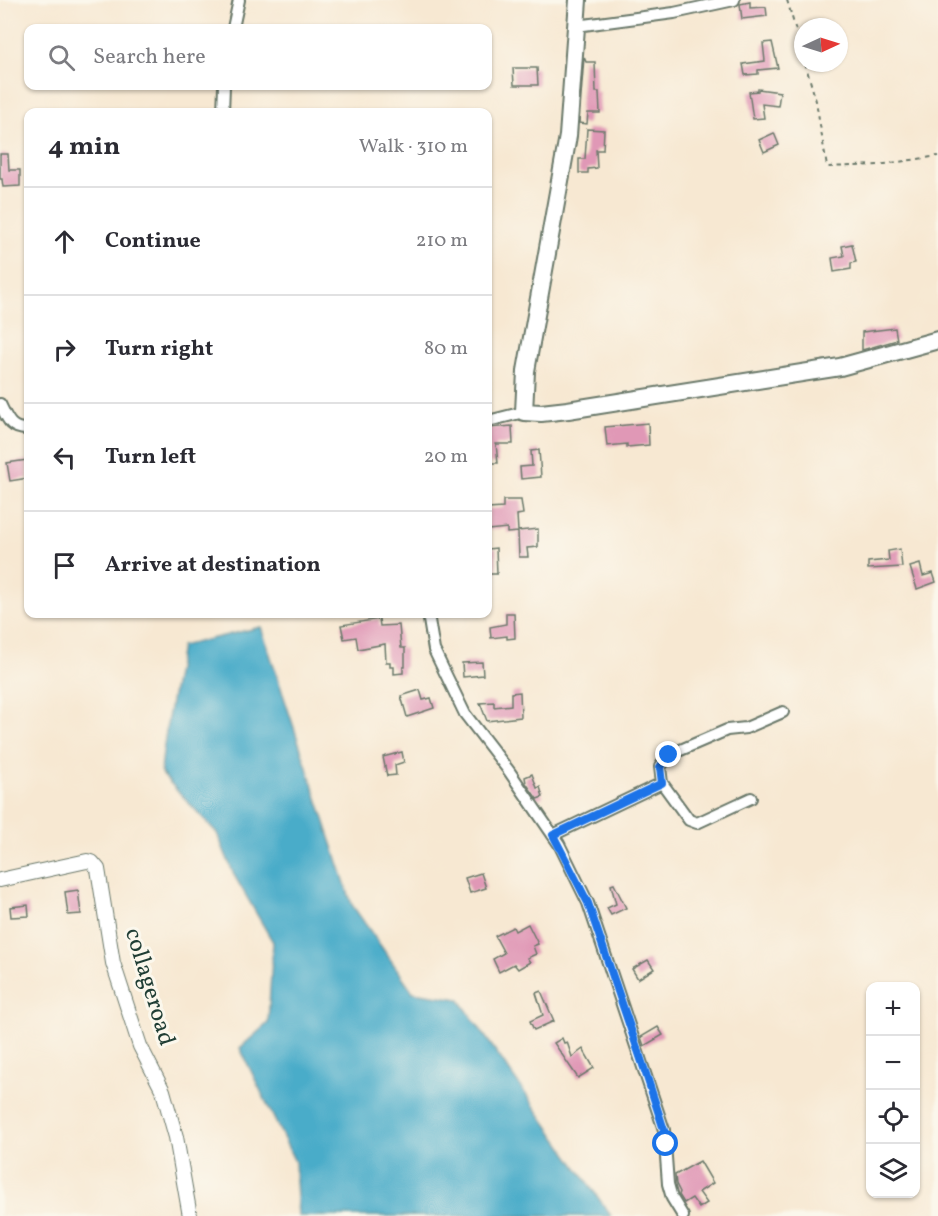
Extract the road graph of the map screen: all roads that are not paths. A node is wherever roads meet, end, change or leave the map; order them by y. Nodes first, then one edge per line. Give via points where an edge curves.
1 (239, 0) edge
2 (578, 0) edge
3 (734, 0) edge
4 (234, 24) edge
5 (576, 26) junction
6 (224, 90) edge
7 (223, 108) edge
8 (938, 340) edge
9 (0, 404) edge
10 (524, 412) junction
11 (492, 420) edge
12 (24, 429) edge
13 (429, 618) edge
14 (783, 712) dead end
15 (662, 783) junction
16 (751, 798) dead end
17 (553, 835) junction
18 (0, 880) edge
19 (190, 1216) edge
20 (683, 1216) edge

1 - 4 street
2 - 5 main road
3 - 5 street via 674,13
5 - 10 main road via 568,136 526,371
6 - 7 street
8 - 10 main road via 840,367 568,410
9 - 12 street via 10,424
10 - 11 street
13 - 17 street via 434,650 465,714
14 - 15 street via 669,755 660,767
15 - 16 street via 689,820 697,823
15 - 17 street
17 - 20 street via 588,903 664,1130 668,1184
18 - 19 street, collageroad via 87,861 98,869 113,963 140,1046 163,1091

